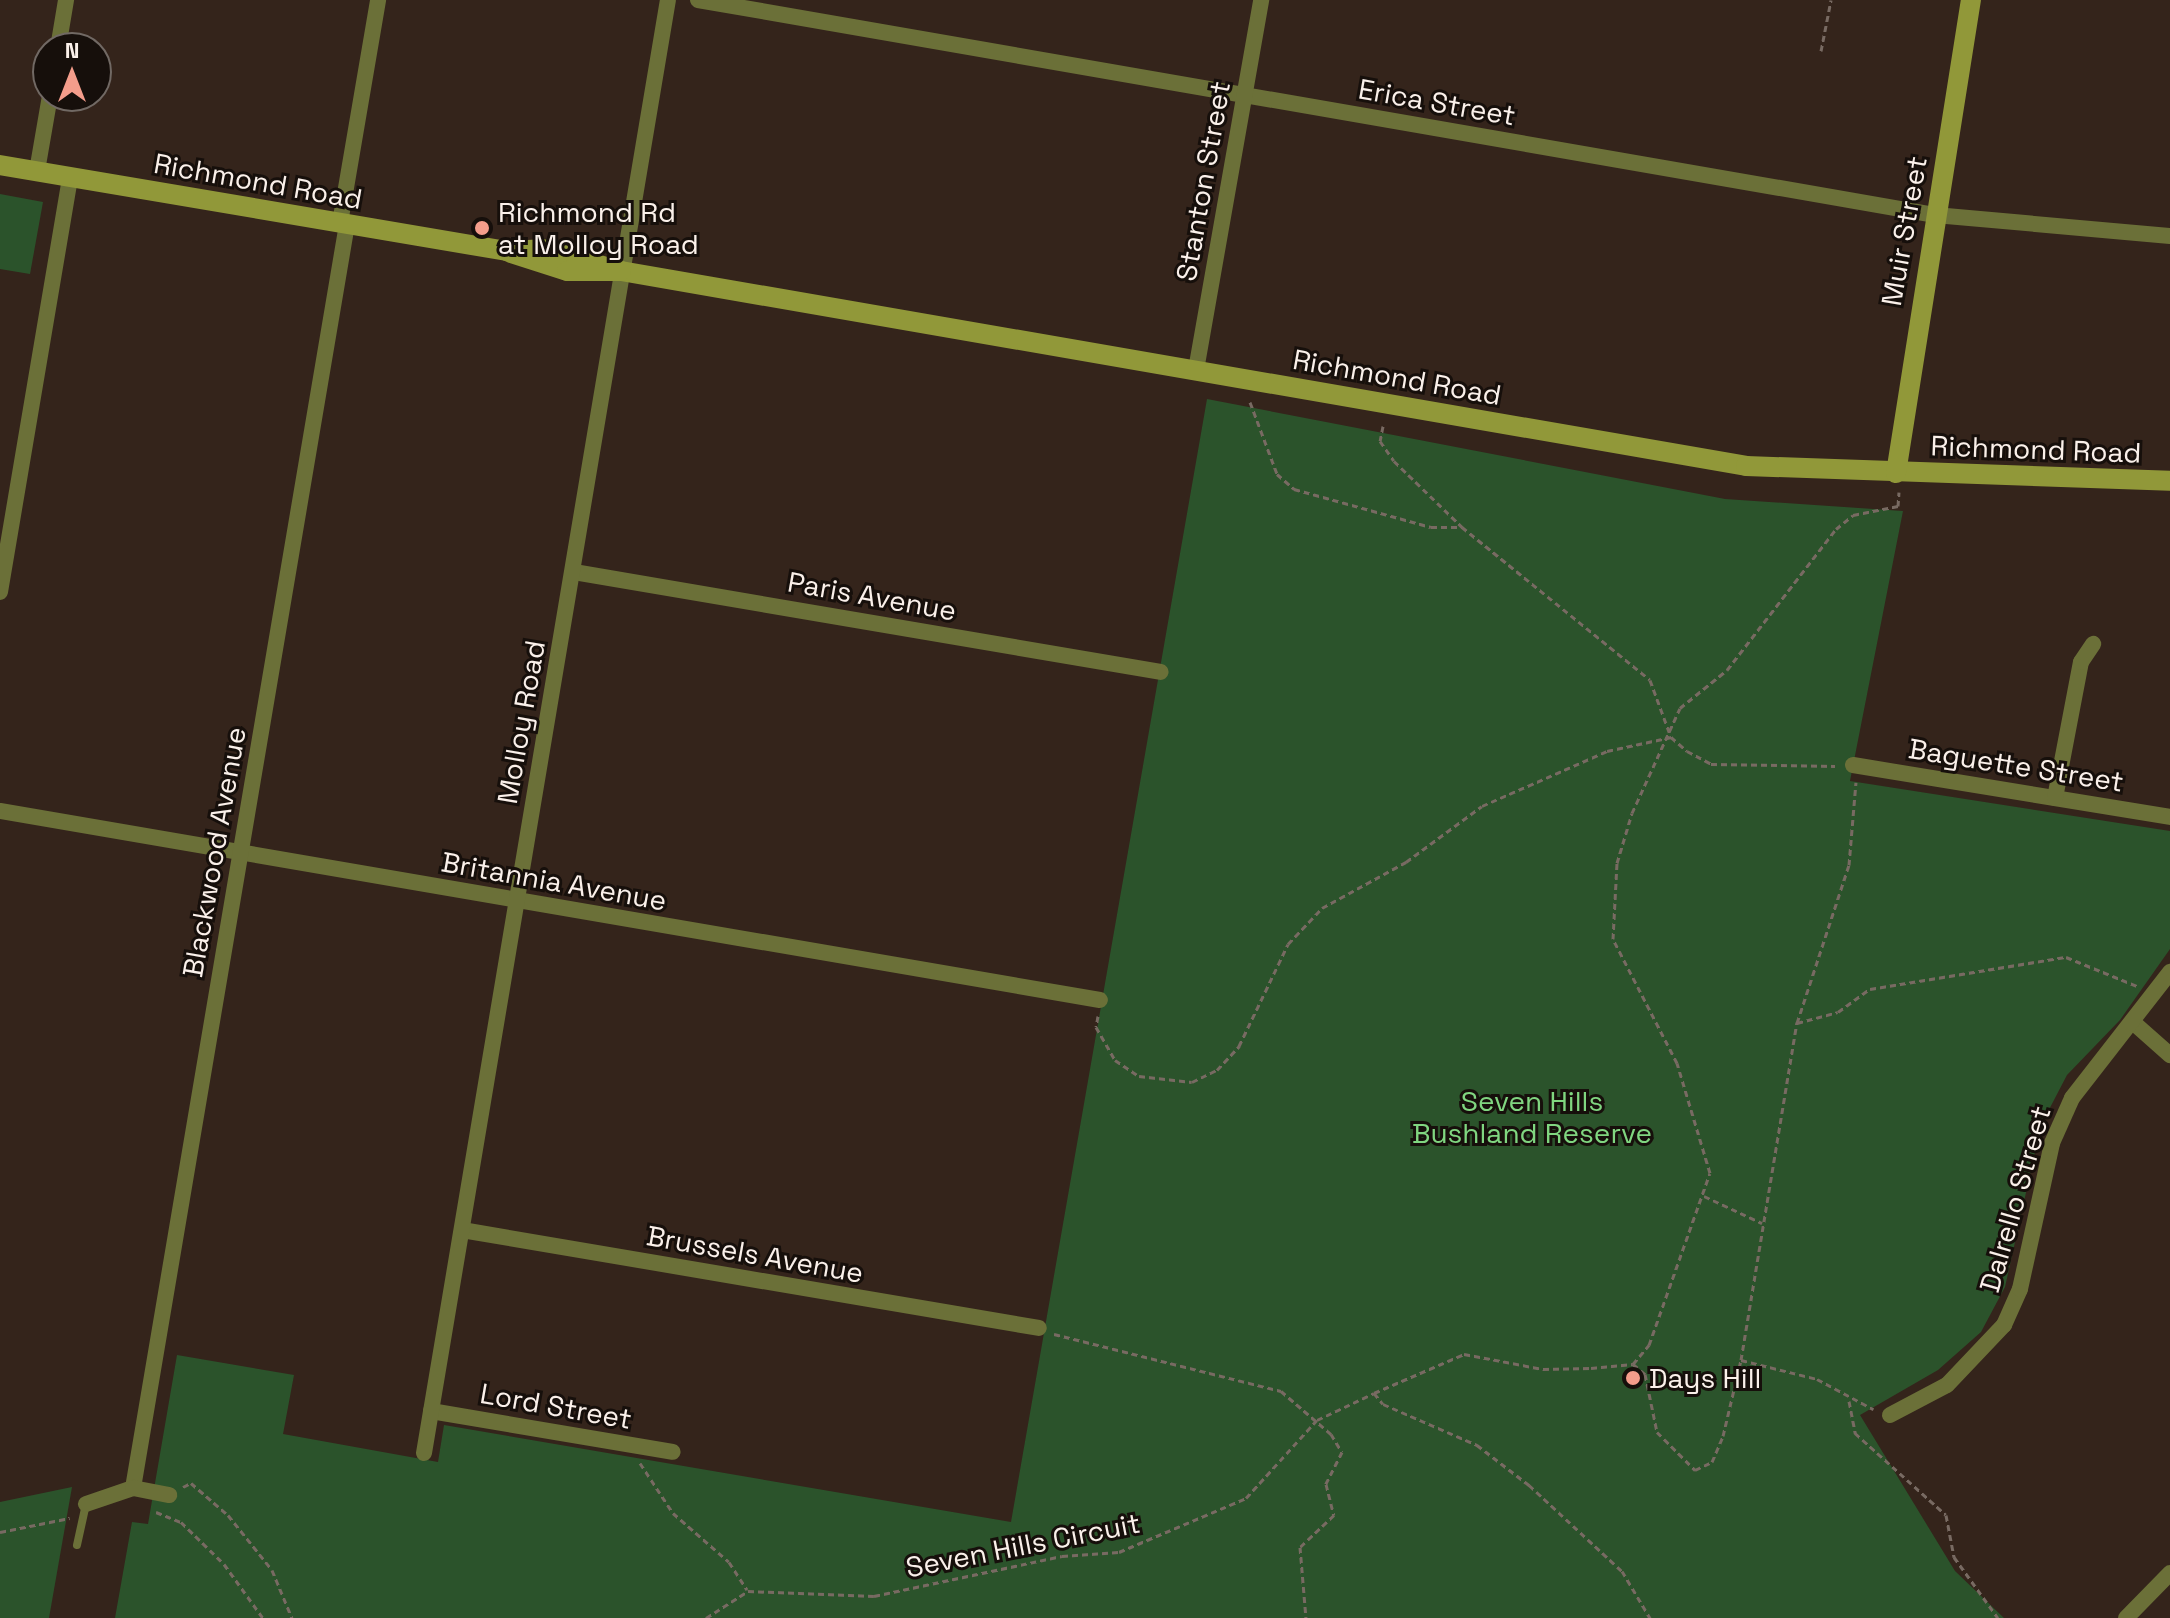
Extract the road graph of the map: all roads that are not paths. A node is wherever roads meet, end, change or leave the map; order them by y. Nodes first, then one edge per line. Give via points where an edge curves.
1 (66, 0) edge
2 (378, 0) edge
3 (668, 0) edge
4 (698, 0) edge
5 (1261, 0) edge
6 (1971, 0) edge
7 (61, 32) edge
8 (1244, 95) junction
9 (47, 112) edge
10 (0, 165) edge
11 (37, 171) junction
12 (70, 177) junction
13 (1935, 215) junction
14 (344, 224) junction
15 (2170, 236) edge
16 (621, 271) junction
17 (1196, 370) junction
18 (1896, 473) junction
19 (2170, 481) edge
20 (574, 572) junction
21 (0, 592) edge
22 (2093, 644) dead end
23 (1161, 672) dead end
24 (1853, 765) road end
25 (2055, 798) junction
26 (0, 811) edge
27 (2170, 817) edge
28 (240, 854) junction
29 (515, 901) junction
30 (2170, 972) edge
31 (1100, 1000) road end
32 (2135, 1024) junction
33 (2170, 1055) edge
34 (462, 1230) junction
35 (1039, 1328) road end
36 (431, 1411) junction
37 (1890, 1415) road end
38 (673, 1452) dead end
39 (424, 1453) dead end
40 (133, 1488) junction
41 (169, 1495) road end
42 (84, 1510) joint
43 (77, 1545) dead end
44 (2170, 1573) edge
45 (2126, 1618) edge

1 - 7 street
2 - 14 street, Blackwood Avenue
3 - 16 street, Molloy Road
4 - 8 street, Erica Street
5 - 8 street, Stanton Street
6 - 13 main road, Muir Street
8 - 13 street, Erica Street
8 - 17 street, Stanton Street
9 - 11 street
10 - 11 main road, Richmond Road
11 - 12 main road, Richmond Road
12 - 14 main road, Richmond Road
12 - 21 street
13 - 15 street, Erica Street
13 - 18 main road, Muir Street
14 - 16 main road, Richmond Road via 507,251 567,271
14 - 28 street, Blackwood Avenue
16 - 17 main road, Richmond Road
16 - 20 street, Molloy Road
17 - 18 main road, Richmond Road via 1746,466
18 - 19 main road, Richmond Road
20 - 23 street, Paris Avenue
20 - 29 street, Molloy Road
22 - 25 street via 2081,662
24 - 25 street, Baguette Street
25 - 27 street, Baguette Street
26 - 28 street, Britannia Avenue
28 - 29 street, Britannia Avenue
28 - 40 street, Blackwood Avenue
29 - 31 street, Britannia Avenue
29 - 34 street, Molloy Road
30 - 32 street, Dalrello Street
32 - 33 street
32 - 37 street, Dalrello Street via 2067,1109 2004,1325 1947,1385
34 - 35 street, Brussels Avenue
34 - 36 street, Molloy Road
36 - 38 street, Lord Street
36 - 39 street, Molloy Road
40 - 41 street
40 - 42 street
42 - 43 lane
44 - 45 street

